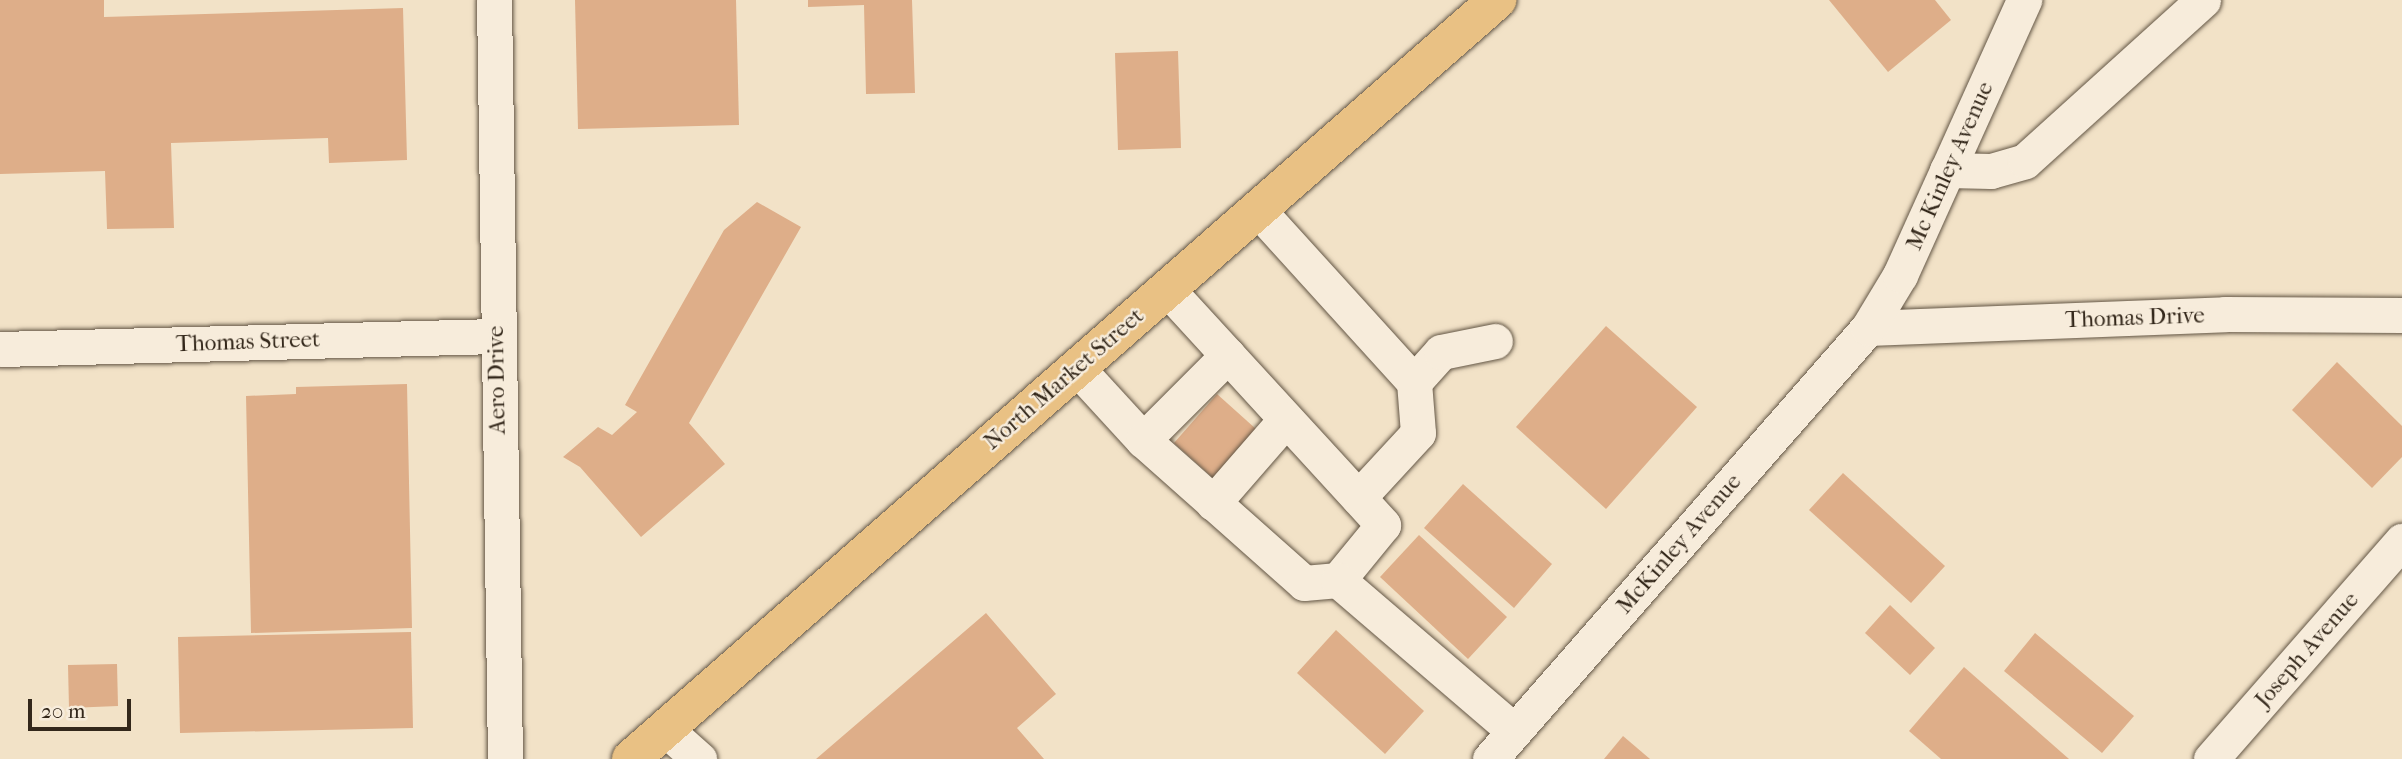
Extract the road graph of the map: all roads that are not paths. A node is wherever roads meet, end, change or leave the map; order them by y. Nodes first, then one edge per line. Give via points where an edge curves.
1 (494, 0) edge
2 (1497, 0) edge
3 (2024, 0) edge
4 (2203, 0) edge
5 (1947, 170) junction
6 (1258, 210) junction
7 (1167, 289) junction
8 (2402, 314) edge
9 (1868, 328) junction
10 (496, 336) junction
11 (1495, 341) dead end
12 (0, 349) edge
13 (1228, 355) junction
14 (1077, 368) junction
15 (1414, 382) junction
16 (1286, 419) junction
17 (1143, 440) junction
18 (1358, 498) junction
19 (1213, 503) junction
20 (2402, 541) edge
21 (1338, 580) junction
22 (664, 728) junction
23 (1514, 731) junction
24 (505, 759) edge
25 (631, 759) edge
26 (699, 759) edge
27 (1490, 759) edge
28 (2211, 759) edge

1 - 10 street, Aero Drive
2 - 6 main road, North Market Street
3 - 5 street, Mc Kinley Avenue
4 - 5 street via 2025,161 1991,171
5 - 9 street, Mc Kinley Avenue via 1900,275
6 - 7 main road, North Market Street
6 - 15 street
7 - 13 street
7 - 14 main road, North Market Street
8 - 9 street, Thomas Drive via 2225,314
9 - 23 street, McKinley Avenue
10 - 12 street, Thomas Street
10 - 24 street, Aero Drive
11 - 15 street via 1441,352
13 - 16 street
13 - 17 street
14 - 17 street
14 - 22 main road, North Market Street
15 - 18 street via 1418,433
16 - 18 street
16 - 19 street
17 - 19 street
18 - 21 street via 1383,524
19 - 21 street via 1304,583
20 - 28 street, Joseph Avenue
21 - 23 street
22 - 25 main road, North Market Street
22 - 26 street
23 - 27 street, McKinley Avenue

